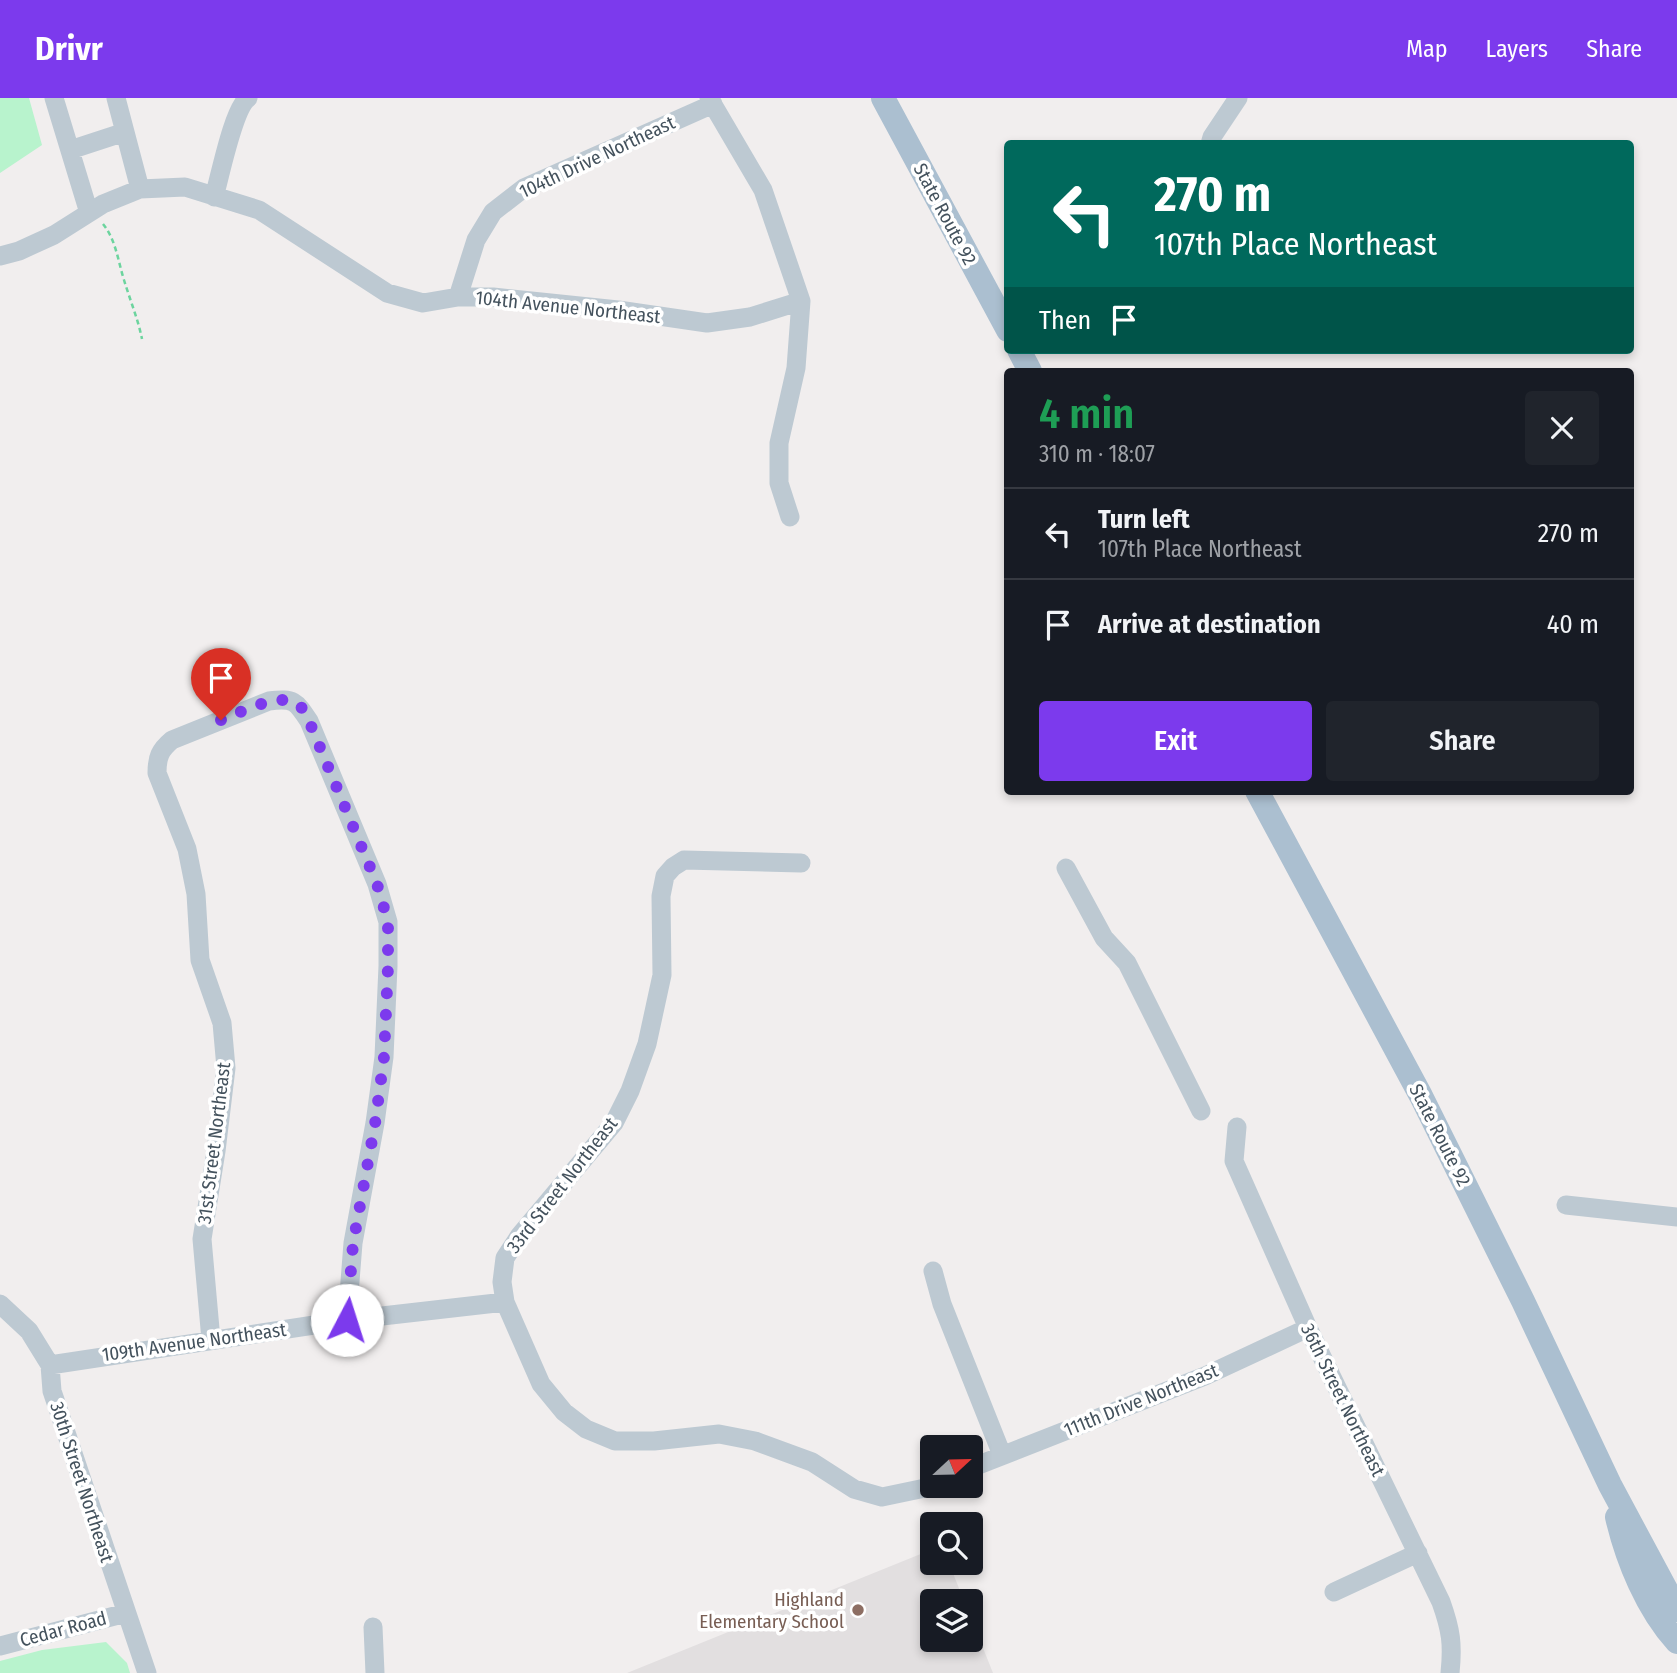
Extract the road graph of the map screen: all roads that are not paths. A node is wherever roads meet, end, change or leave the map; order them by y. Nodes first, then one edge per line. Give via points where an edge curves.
1 (55, 98) edge
2 (116, 98) edge
3 (248, 98) edge
4 (883, 98) edge
5 (1238, 98) edge
6 (711, 101) edge
7 (125, 132) junction
8 (1211, 140) edge
9 (70, 150) junction
10 (140, 189) junction
11 (215, 197) junction
12 (89, 213) junction
13 (0, 256) edge
14 (458, 297) junction
15 (801, 302) junction
16 (1004, 323) edge
17 (790, 517) dead end
18 (1259, 795) edge
19 (801, 863) dead end
20 (1066, 868) dead end
21 (1201, 1111) dead end
22 (1237, 1127) dead end
23 (1566, 1205) dead end
24 (1677, 1217) edge
25 (933, 1272) dead end
26 (505, 1302) junction
27 (0, 1304) edge
28 (347, 1320) junction
29 (1308, 1328) junction
30 (212, 1340) junction
31 (50, 1365) junction
32 (1002, 1455) junction
33 (984, 1463) edge
34 (1610, 1485) junction
35 (920, 1488) edge
36 (1418, 1553) junction
37 (1334, 1592) dead end
38 (1677, 1610) edge
39 (126, 1613) junction
40 (373, 1627) dead end
41 (1677, 1642) edge
42 (0, 1646) edge
43 (147, 1673) edge
44 (375, 1673) edge
45 (1450, 1673) edge

1 - 9 street
2 - 7 street
3 - 11 street via 242,102 228,143
4 - 16 main road, State Route 92
5 - 8 street
6 - 14 street, 104th Drive Northeast via 524,188 503,204 476,240
6 - 15 street via 763,190
7 - 9 street
7 - 10 street
9 - 12 street
10 - 11 street, 104th Avenue Northeast via 185,187
10 - 12 street, 104th Avenue Northeast
11 - 14 street, 104th Avenue Northeast via 259,210 387,293 423,303
12 - 13 street, 104th Avenue Northeast via 54,235
14 - 15 street, 104th Avenue Northeast via 618,310 706,323 750,317
15 - 17 street via 796,368 779,443 779,483
18 - 34 main road, State Route 92 via 1421,1096
19 - 26 street, 33rd Street Northeast via 684,860 664,876 662,975 647,1044 630,1091 614,1123 505,1258
20 - 21 street via 1104,938 1127,963
22 - 29 street, 36th Street Northeast via 1234,1161
23 - 24 street
25 - 32 street
26 - 28 street, 109th Avenue Northeast
26 - 35 street, 33rd Street Northeast via 541,1384 564,1412 586,1429 615,1441 719,1434 755,1441 812,1462 854,1489 882,1497
27 - 31 street, 30th Street Northeast via 29,1331
28 - 30 street, 109th Avenue Northeast
28 - 30 street, 31st Street Northeast via 353,1244 384,1057 388,922 377,884 309,721 299,705 285,699 269,701 172,740 157,760 157,773 187,849 196,894 200,960 222,1023 226,1068 202,1240
29 - 32 street, 111th Drive Northeast via 1205,1376
29 - 36 street, 36th Street Northeast
30 - 31 street, 109th Avenue Northeast
31 - 39 street, 30th Street Northeast via 52,1391
32 - 33 street, 111th Drive Northeast
34 - 38 main road, State Route 92
34 - 41 main road, State Route 92 via 1634,1572
36 - 37 street
36 - 45 street, 36th Street Northeast via 1449,1626
39 - 42 street, Cedar Road
39 - 43 street, 30th Street Northeast
40 - 44 street

